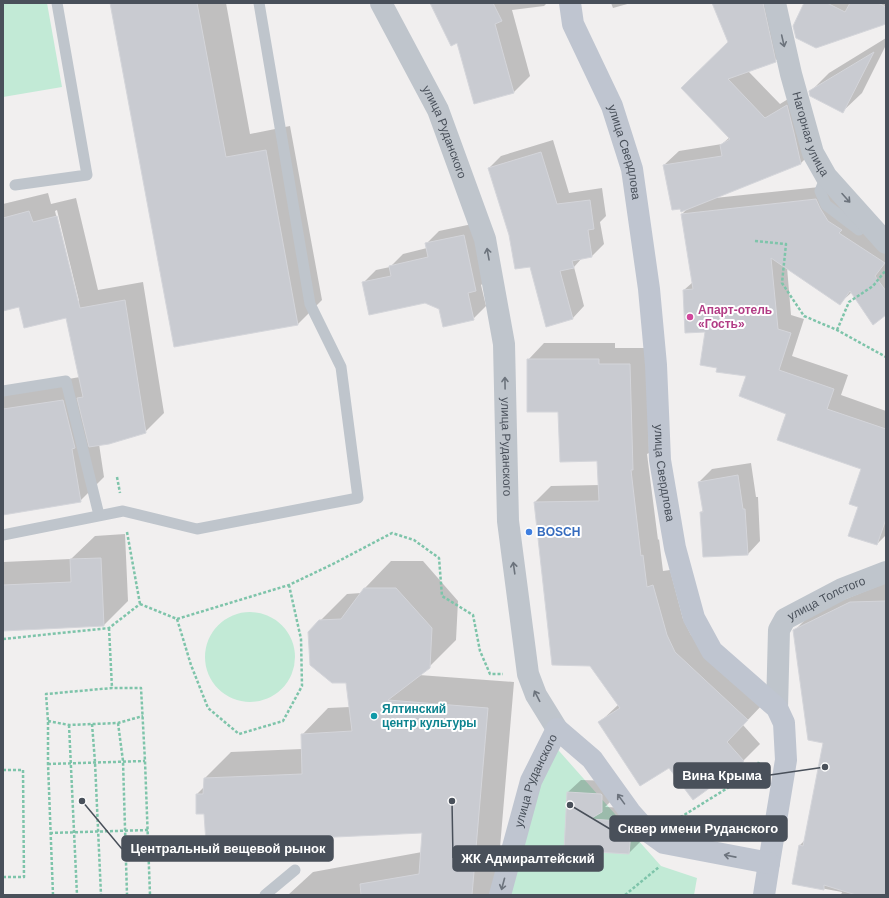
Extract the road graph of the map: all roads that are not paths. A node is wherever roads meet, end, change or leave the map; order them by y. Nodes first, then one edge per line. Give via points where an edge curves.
1 (57, 3) edge
2 (259, 3) edge
3 (381, 3) edge
4 (775, 3) edge
5 (572, 13) edge
6 (826, 176) junction
7 (14, 185) dead end
8 (859, 230) dead end
9 (886, 243) edge
10 (3, 391) edge
11 (99, 516) junction
12 (3, 535) edge
13 (886, 571) edge
14 (777, 708) junction
15 (557, 729) junction
16 (769, 863) junction
17 (295, 870) dead end
18 (265, 895) edge
19 (500, 895) edge
20 (764, 895) edge

1 - 7 lane via 87,175
2 - 11 lane via 310,304 341,367 358,498 197,529 123,511
15 -> 3 street, улица Руданского via 536,695 528,674 508,521 504,344 485,239 438,110
4 -> 6 street, Нагорная улица via 813,153
5 - 14 main road, улица Свердлова via 612,106 632,169 649,290 656,365 660,460 675,548 694,618 712,651
6 - 8 lane via 820,191 826,205
6 -> 9 street, Нагорная улица
10 - 11 lane via 66,381
11 - 12 lane
13 - 14 street, улица Толстого via 842,589 785,619 779,630
14 - 16 main road, улица Свердлова via 784,723 786,760
16 -> 15 main road via 664,843 646,830 630,812 592,759
15 -> 19 main road, улица Руданского via 531,781
16 - 20 main road, улица Свердлова
17 - 18 lane

